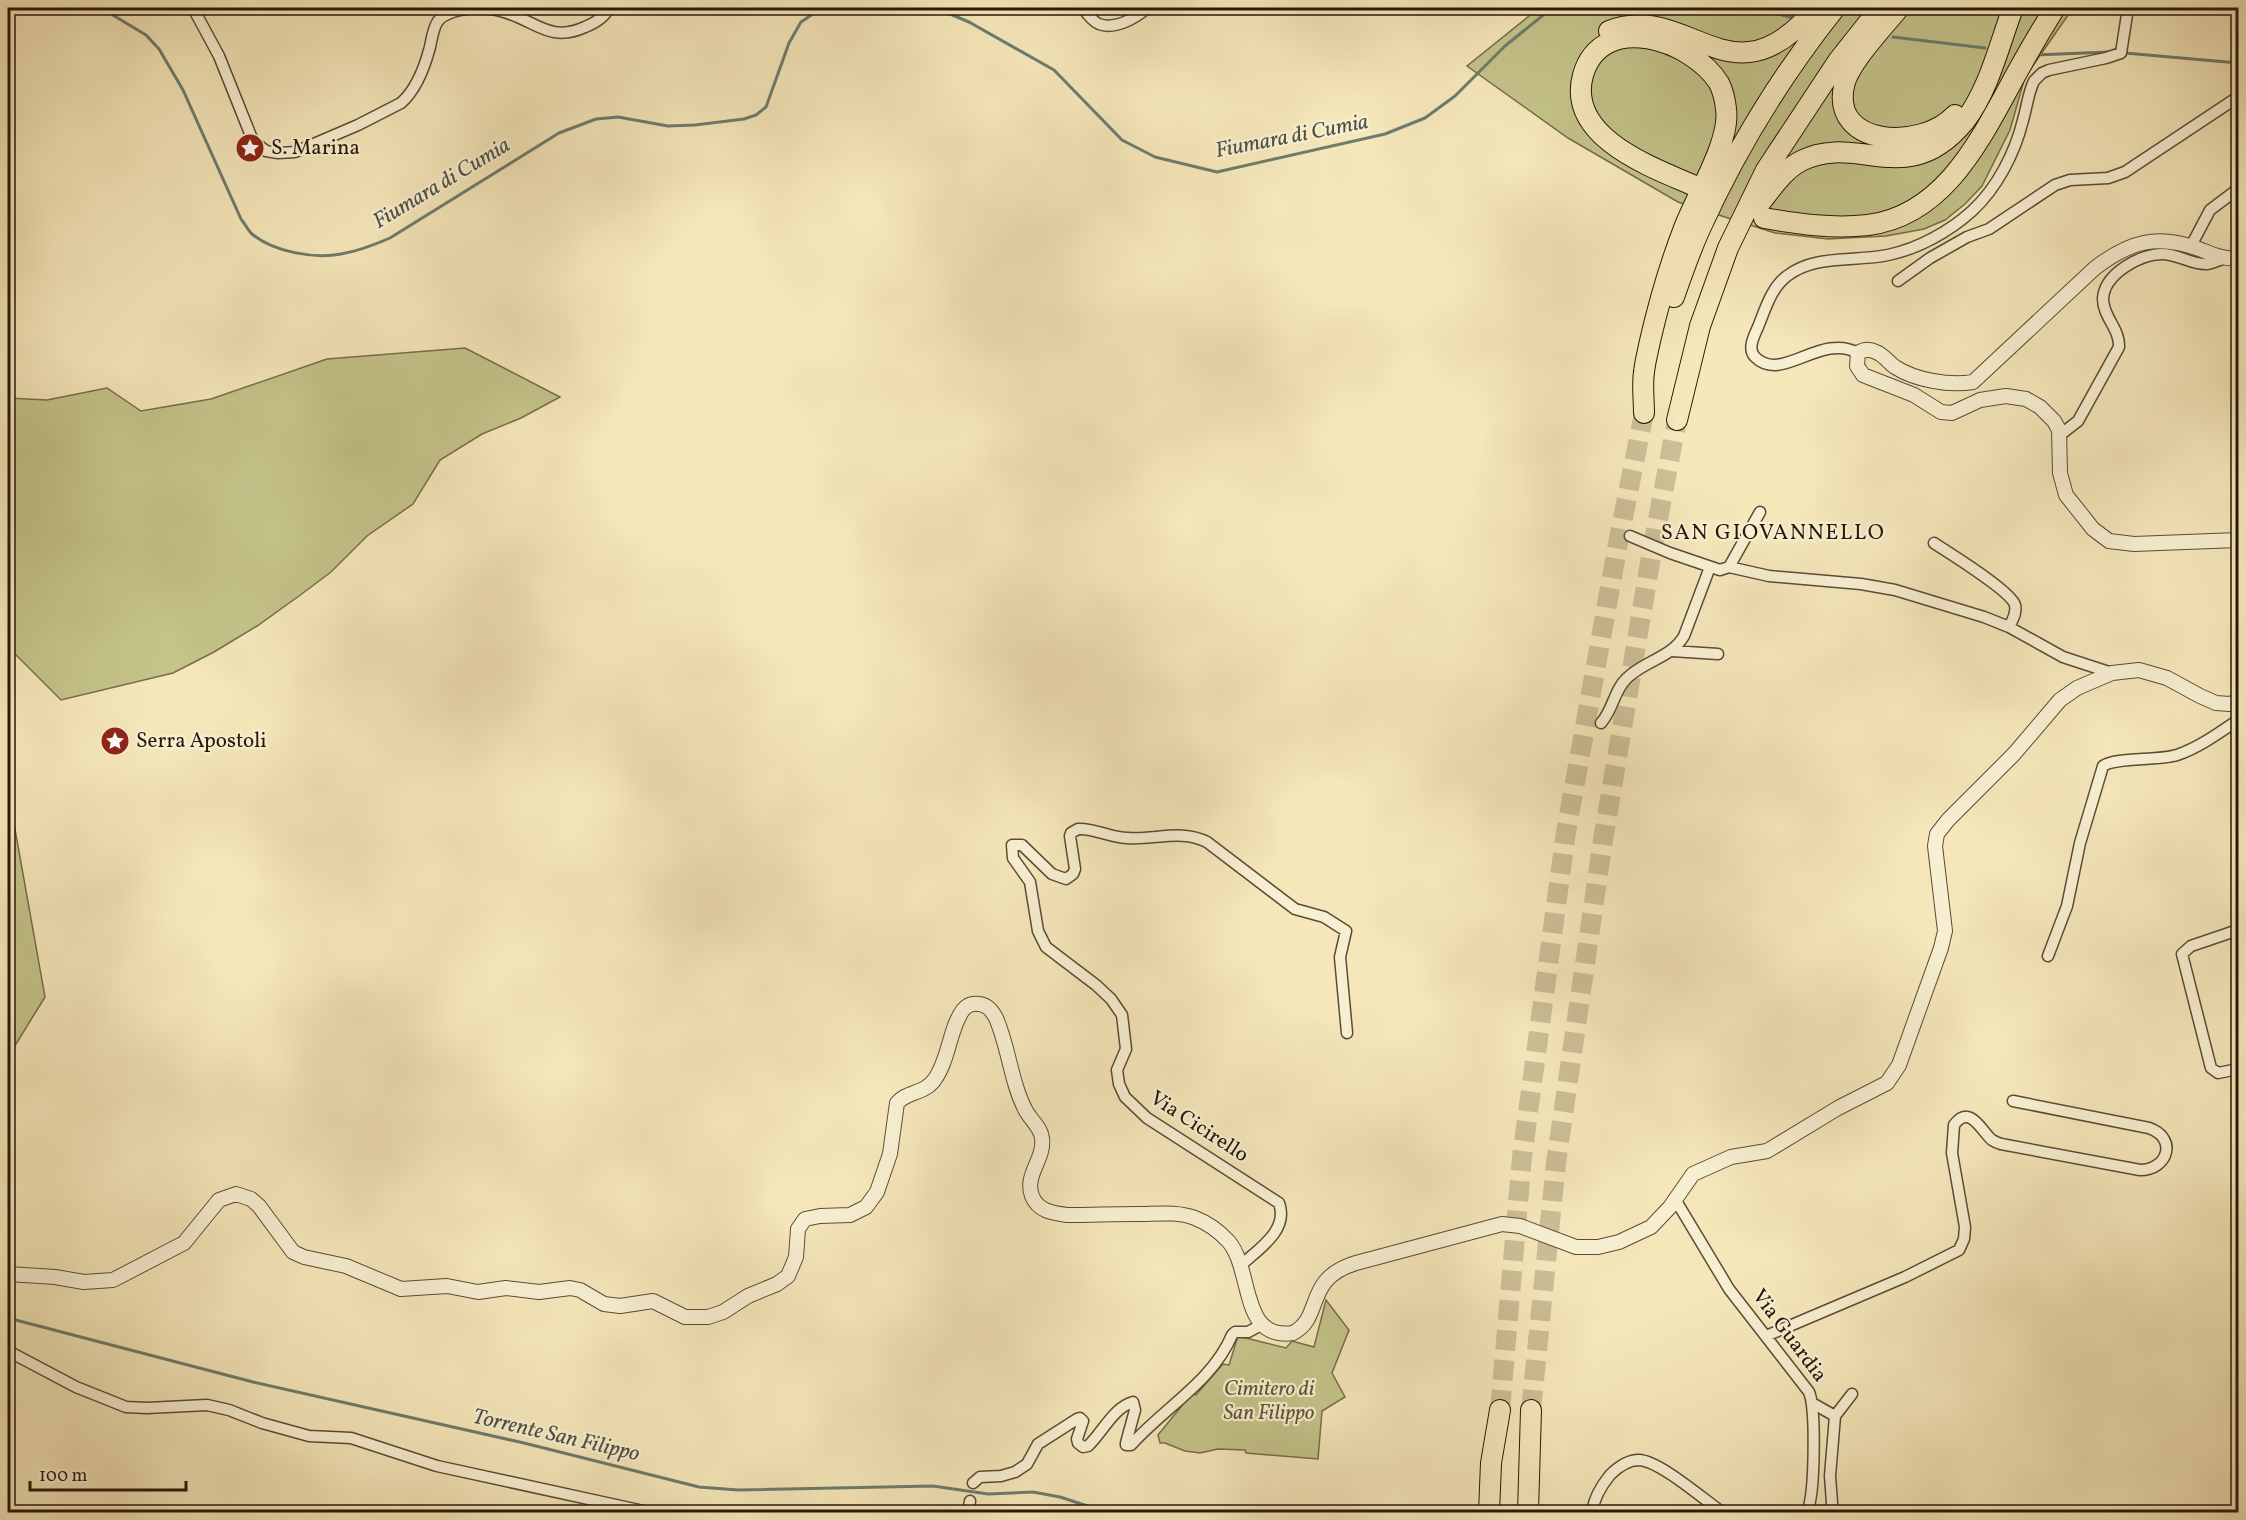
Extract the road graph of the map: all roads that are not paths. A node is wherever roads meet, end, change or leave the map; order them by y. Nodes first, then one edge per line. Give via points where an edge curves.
1 (193, 8) edge
2 (609, 8) edge
3 (1083, 8) edge
4 (1147, 8) edge
5 (1816, 8) edge
6 (1835, 8) edge
7 (1880, 8) edge
8 (1899, 8) edge
9 (2005, 8) edge
10 (2013, 8) edge
11 (2044, 8) edge
12 (2055, 8) edge
13 (2128, 8) edge
14 (2238, 97) edge
15 (2238, 189) edge
16 (2191, 246) junction
17 (1728, 248) junction
18 (2232, 258) edge
19 (1898, 281) dead end
20 (1858, 353) junction
21 (1677, 420) tunnel mouth
22 (2060, 435) junction
23 (1760, 512) dead end
24 (1630, 536) dead end
25 (2238, 540) edge
26 (1934, 543) dead end
27 (1710, 567) junction
28 (1729, 567) junction
29 (2009, 627) junction
30 (1672, 651) junction
31 (1718, 654) dead end
32 (2112, 673) junction
33 (2238, 701) edge
34 (2238, 720) edge
35 (1601, 723) dead end
36 (2238, 930) edge
37 (2048, 956) dead end
38 (1347, 1033) dead end
39 (2238, 1069) edge
40 (2013, 1101) dead end
41 (1675, 1199) junction
42 (1241, 1265) junction
43 (8, 1274) edge
44 (1261, 1325) junction
45 (1766, 1336) junction
46 (8, 1351) edge
47 (1852, 1394) dead end
48 (1812, 1403) junction
49 (1531, 1410) tunnel mouth
50 (1835, 1416) junction
51 (1530, 1443) junction
52 (973, 1483) dead end
53 (970, 1501) dead end
54 (648, 1512) edge
55 (968, 1512) edge
56 (1489, 1512) edge
57 (1499, 1512) edge
58 (1528, 1512) edge
59 (1538, 1512) edge
60 (1592, 1512) edge
61 (1722, 1512) edge
62 (1807, 1512) edge
63 (1830, 1512) edge

1 - 2 street via 219,56 253,141 261,149 278,153 303,149 401,103 411,93 424,66 436,25 447,14 494,10 563,34 599,20
3 - 4 street via 1094,21 1111,26
5 - 6 highway via 1791,33 1761,49 1732,49 1674,27 1626,24 1600,35 1577,64 1573,89 1578,114 1602,146 1662,183 1693,190 1635,159 1592,125 1581,98 1586,66 1599,49 1620,40 1653,38 1698,62 1718,81 1724,94 1727,124 1723,139 1684,226 1657,309 1644,372 1644,413 1668,313 1699,230 1769,98
7 - 17 highway via 1838,61 1766,170
8 - 9 highway via 1850,71 1843,93 1854,123 1869,134 1894,139 1915,138 1935,131 1964,105 1982,73
10 - 17 highway via 1983,87 1964,121 1941,143 1908,156 1833,153 1800,161 1784,174
11 - 12 highway via 1967,148 1953,168 1929,189 1891,212 1869,218 1841,220 1766,214 1823,226 1870,225 1908,212 1933,195 1973,151
13 - 20 street via 2121,53 2049,70 2034,81 2014,148 1994,184 1972,211 1907,249 1879,257 1814,264 1787,276 1773,292 1751,348 1758,360 1776,365 1828,348
14 - 19 street via 2125,172 2055,185 1989,229 1967,237
15 - 16 street via 2210,210
16 - 18 street
16 - 20 street via 2146,241 2102,263 1973,382 1916,376 1874,351
17 - 21 highway via 1700,326
18 - 22 street via 2208,264 2157,255 2129,265 2112,279 2103,302 2120,347 2078,421
20 - 22 street via 1856,361 1863,375 1907,392 1941,412 1952,413 1989,398 2020,398 2049,415
22 - 25 street via 2063,488 2070,502 2103,537 2133,544
23 - 28 street
24 - 27 street
26 - 29 street via 2014,602 2016,610
27 - 28 street
27 - 30 street via 1684,636
28 - 29 street via 1769,576 1894,590
29 - 32 street via 2054,653
30 - 31 street
30 - 35 street via 1628,677
32 - 33 street via 2147,671 2209,701
32 - 41 street via 2060,700 2014,754 1939,829 1935,846 1945,918 1944,940 1892,1077 1767,1152 1731,1157 1698,1171
34 - 37 street via 2180,754 2116,760 2103,766 2080,843 2067,906
36 - 39 street via 2191,946 2182,954 2211,1068 2218,1073
38 - 42 street, Via Cicirello via 1340,957 1347,935 1344,928 1318,914 1295,909 1212,845 1189,836 1129,838 1078,829 1070,836 1075,869 1066,879 1052,874 1022,845 1012,845 1013,858 1030,882 1038,931 1046,947 1096,985 1122,1015 1126,1048 1117,1070 1125,1097 1147,1118 1279,1203 1282,1215 1277,1229
40 - 45 street via 2149,1128 2166,1141 2166,1154 2154,1168 2139,1170 2001,1144 1990,1138 1978,1122 1961,1119 1954,1125 1952,1140 1965,1227 1959,1250
41 - 44 street via 1646,1231 1607,1245 1569,1246 1520,1226 1502,1224 1356,1263 1326,1279 1298,1331 1279,1334
41 - 45 street, Via Guardia via 1729,1289
42 - 43 street via 1224,1236 1194,1218 1167,1214 1067,1215 1038,1205 1030,1183 1042,1136 1020,1099 996,1018 989,1008 978,1004 969,1005 961,1013 946,1059 934,1081 897,1103 892,1146 870,1202 850,1215 805,1220 798,1229 796,1257 788,1276 708,1317 685,1317 653,1301 604,1304 570,1288 539,1292 506,1288 478,1292 447,1286 401,1289 346,1266 293,1252 259,1206 236,1194 219,1200 184,1243 113,1280 84,1282
42 - 44 street
44 - 52 street via 1248,1332 1235,1332 1218,1362 1199,1383 1131,1445 1126,1443 1134,1402 1126,1405 1088,1446 1078,1443 1083,1421 1080,1418 1038,1444 1027,1464 1016,1472 980,1477
45 - 48 street, Via Guardia via 1806,1386
46 - 54 street via 76,1387 126,1407 207,1405 309,1436 351,1438 437,1466
47 - 50 street
48 - 50 street
48 - 62 street, Via Guardia via 1811,1498
49 - 51 highway
50 - 63 street
51 - 58 highway
51 - 59 highway
53 - 55 street
56 - 57 highway via 1491,1463 1500,1410
60 - 61 street via 1611,1474 1623,1464 1639,1460 1658,1466

